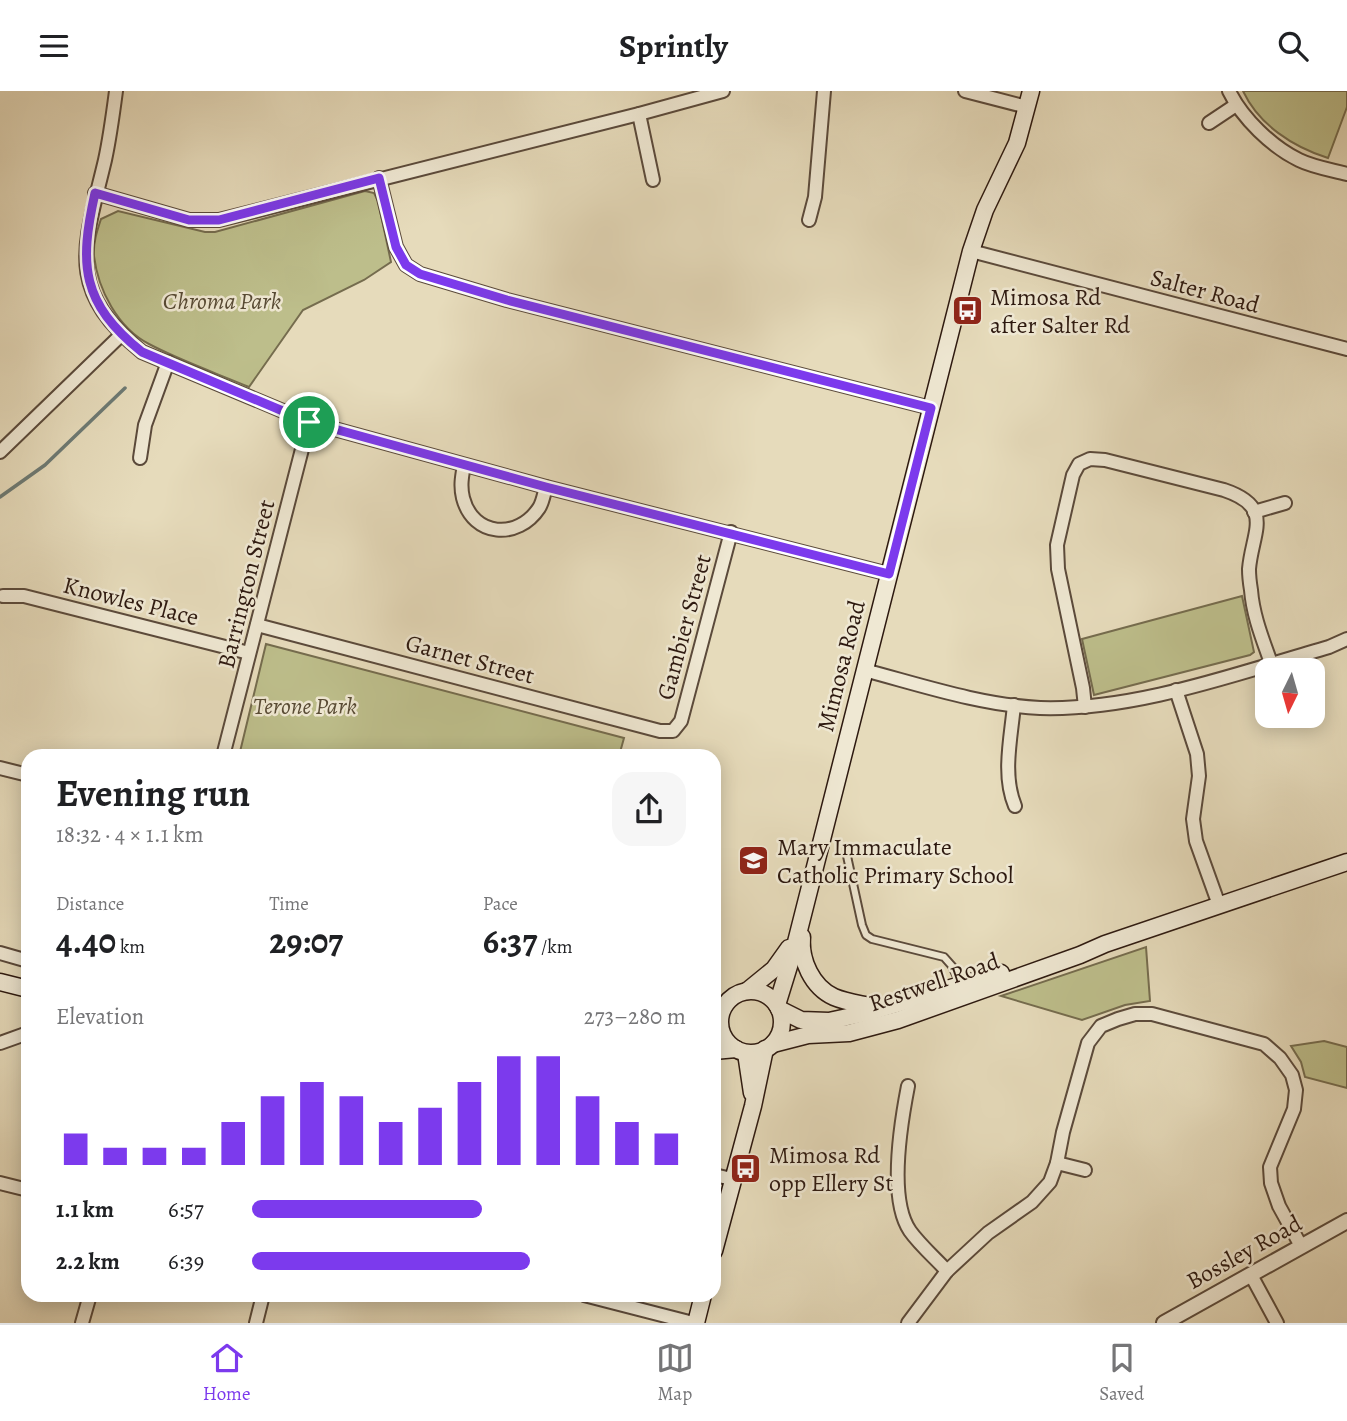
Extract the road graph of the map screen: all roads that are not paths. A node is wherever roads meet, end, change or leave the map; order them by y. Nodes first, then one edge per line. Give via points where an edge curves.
1 (116, 91) edge
2 (723, 91) edge
3 (824, 91) edge
4 (965, 91) edge
5 (1031, 91) edge
6 (1229, 91) edge
7 (673, 98) edge
8 (1236, 105) junction
9 (1027, 107) junction
10 (639, 114) junction
11 (1209, 123) dead end
12 (1347, 174) edge
13 (379, 178) junction
14 (653, 180) dead end
15 (95, 193) junction
16 (809, 219) dead end
17 (971, 251) junction
18 (121, 335) junction
19 (1347, 349) edge
20 (168, 362) junction
21 (931, 408) junction
22 (309, 422) junction
23 (0, 452) edge
24 (140, 457) dead end
25 (464, 465) junction
26 (546, 487) junction
27 (1285, 503) dead end
28 (1254, 512) junction
29 (731, 532) junction
30 (889, 574) junction
31 (2, 596) dead end
32 (257, 625) junction
33 (1347, 639) edge
34 (249, 653) junction
35 (1269, 658) edge
36 (1289, 658) edge
37 (1255, 668) edge
38 (864, 670) junction
39 (1176, 690) junction
40 (1014, 705) junction
41 (1084, 707) junction
42 (673, 730) joint
43 (225, 749) edge
44 (0, 768) edge
45 (21, 773) edge
46 (1015, 806) dead end
47 (847, 856) dead end
48 (1347, 862) edge
49 (1219, 905) junction
50 (803, 910) junction
51 (797, 934) junction
52 (0, 953) edge
53 (21, 959) edge
54 (0, 982) edge
55 (21, 987) edge
56 (747, 991) junction
57 (962, 991) junction
58 (778, 1007) junction
59 (880, 1008) junction
60 (721, 1013) edge
61 (721, 1031) edge
62 (21, 1036) edge
63 (0, 1043) edge
64 (769, 1047) junction
65 (721, 1051) edge
66 (741, 1051) junction
67 (908, 1086) dead end
68 (753, 1106) junction
69 (1057, 1163) junction
70 (1085, 1170) dead end
71 (721, 1177) edge
72 (732, 1179) junction
73 (0, 1183) edge
74 (21, 1188) edge
75 (1347, 1221) edge
76 (721, 1223) edge
77 (1301, 1246) junction
78 (947, 1271) junction
79 (1251, 1275) junction
80 (88, 1302) edge
81 (261, 1302) edge
82 (612, 1302) edge
83 (701, 1302) edge
84 (82, 1323) edge
85 (256, 1323) edge
86 (694, 1323) edge
87 (908, 1323) edge
88 (1164, 1323) edge
89 (1277, 1323) edge

1 - 15 street
2 - 7 street
3 - 16 street
4 - 9 street
5 - 9 main road, Mimosa Road
6 - 8 street
7 - 10 street
8 - 11 street
8 - 12 street via 1261,134 1298,160
9 - 17 main road, Mimosa Road via 1010,162 985,210
10 - 13 street
10 - 14 street
13 - 15 street via 204,222
13 - 21 street via 396,247 406,265 420,274
15 - 18 street via 86,238 88,278 95,298
17 - 19 street, Salter Road
17 - 21 main road, Mimosa Road
18 - 20 street via 142,352
18 - 23 street
20 - 22 street
20 - 24 street via 145,425
21 - 30 main road, Mimosa Road
22 - 25 street
22 - 32 street, Barrington Street
25 - 26 street
25 - 26 street via 461,484 467,511 477,523 492,529 510,530 526,523 540,506
26 - 29 street
27 - 28 street
28 - 35 street via 1258,525 1249,569 1251,594
28 - 41 street via 1241,496 1224,489 1105,460 1079,464 1057,545
29 - 30 street
29 - 42 street, Gambier Street via 681,722
30 - 38 main road, Mimosa Road
31 - 34 street, Knowles Place via 24,596
32 - 34 street, Barrington Street
32 - 42 street, Garnet Street via 660,731
33 - 36 street
34 - 43 street, Barrington Street
37 - 39 street
38 - 40 street
38 - 50 main road, Mimosa Road
39 - 41 street via 1136,701
39 - 49 street via 1197,754 1196,841
40 - 41 street
40 - 46 street via 1008,778
44 - 45 street
47 - 57 lane via 866,935 944,957
48 - 49 main road, Restwell Road
49 - 57 main road, Restwell Road
50 - 51 main road, Mimosa Road
50 - 59 main road via 801,945 807,969 818,985 833,996
51 - 56 main road, Mimosa Road via 774,969
51 - 58 main road, Mimosa Road
52 - 53 street
54 - 55 main road
56 - 58 main road via 766,995
56 - 60 main road via 730,999
57 - 59 main road, Restwell Road
57 - 64 main road, Restwell Road via 898,1020 857,1031 808,1035
58 - 59 main road, Restwell Road via 801,1020 814,1021
58 - 64 main road via 781,1027
61 - 66 main road
62 - 63 street
64 - 66 main road
64 - 68 main road
65 - 66 main road
66 - 68 main road
67 - 78 street via 901,1121 900,1212 910,1231
68 - 72 main road
69 - 70 street
69 - 77 street via 1088,1042 1101,1026 1135,1014 1152,1014 1264,1044 1292,1075 1296,1090 1294,1109 1269,1167 1279,1206
69 - 78 street via 1050,1182 1032,1202 988,1233
71 - 72 street
72 - 76 main road
73 - 74 street
75 - 77 street, Bossley Road
77 - 79 street, Bossley Road
78 - 87 street
79 - 88 street, Bossley Road
79 - 89 street
80 - 84 street
81 - 85 street
82 - 86 street
83 - 86 main road

